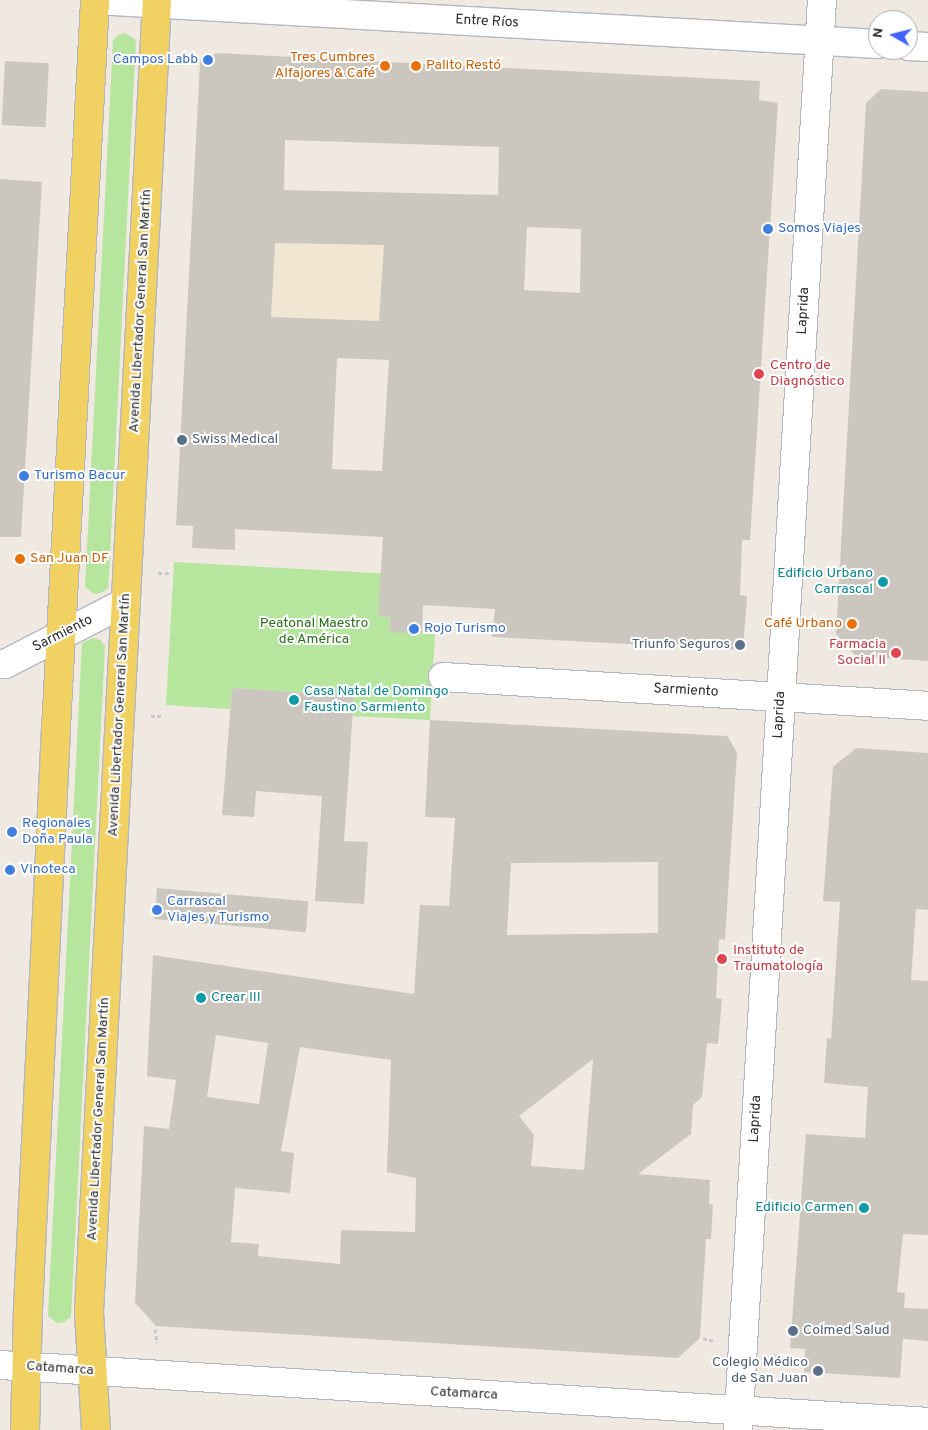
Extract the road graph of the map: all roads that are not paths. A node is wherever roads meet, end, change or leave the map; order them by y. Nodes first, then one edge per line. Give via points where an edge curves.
1 (95, 0) edge
2 (822, 0) edge
3 (157, 2) edge
4 (820, 41) junction
5 (868, 43) edge
6 (126, 602) junction
7 (63, 634) junction
8 (0, 664) edge
9 (443, 677) dead end
10 (781, 696) junction
11 (928, 706) edge
12 (0, 1365) edge
13 (27, 1367) junction
14 (93, 1371) junction
15 (738, 1420) edge
16 (928, 1422) edge
17 (25, 1430) edge
18 (96, 1430) edge

1 - 3 street, Entre Ríos
1 - 7 main road
2 - 4 street, Laprida
3 - 4 street, Entre Ríos
3 - 6 main road, Avenida Libertador General San Martín
4 - 5 street, Entre Ríos
4 - 10 street, Laprida
6 - 7 street, Sarmiento
6 - 14 main road, Avenida Libertador General San Martín via 89,1312
7 - 8 street, Sarmiento
7 - 13 main road
9 - 10 street, Sarmiento
10 - 11 street, Sarmiento
10 - 15 street, Laprida
12 - 13 street, Catamarca
13 - 14 street, Catamarca
13 - 17 main road
14 - 15 street, Catamarca
14 - 18 main road, Avenida Libertador General San Martín
15 - 16 street, Catamarca

